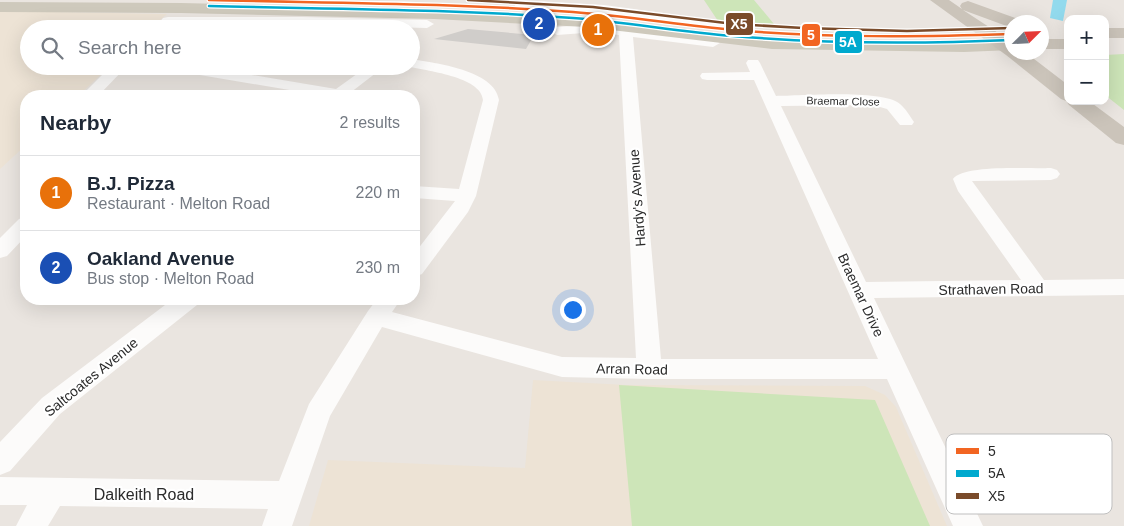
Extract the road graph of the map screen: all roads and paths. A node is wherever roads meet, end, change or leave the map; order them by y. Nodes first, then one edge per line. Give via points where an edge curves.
1 (9, 0) edge
2 (209, 0) edge
3 (627, 0) edge
4 (938, 0) edge
5 (951, 0) edge
6 (303, 2) junction
7 (519, 4) edge
8 (0, 6) edge
9 (361, 12) junction
10 (431, 19) junction
11 (366, 20) edge
12 (1004, 20) edge
13 (628, 23) junction
14 (558, 30) dead end
15 (731, 32) junction
16 (420, 33) edge
17 (1109, 33) edge
18 (1124, 33) edge
19 (1049, 34) edge
20 (990, 35) junction
21 (1004, 38) edge
22 (1004, 40) edge
23 (1064, 42) edge
24 (1004, 43) edge
25 (713, 44) dead end
26 (1109, 44) edge
27 (1124, 44) edge
28 (1049, 59) edge
29 (1030, 60) edge
30 (420, 65) edge
31 (1064, 67) edge
32 (111, 75) edge
33 (223, 75) edge
34 (365, 75) edge
35 (707, 76) dead end
36 (95, 90) edge
37 (308, 90) edge
38 (344, 90) edge
39 (1064, 91) edge
40 (771, 101) junction
41 (1081, 105) edge
42 (1099, 105) edge
43 (906, 122) dead end
44 (1124, 128) edge
45 (1124, 138) edge
46 (1051, 174) dead end
47 (420, 192) edge
48 (467, 196) junction
49 (20, 230) edge
50 (0, 251) edge
51 (420, 261) edge
52 (1124, 287) edge
53 (1038, 288) junction
54 (858, 290) junction
55 (181, 305) edge
56 (383, 308) edge
57 (649, 369) junction
58 (895, 369) junction
59 (0, 462) edge
60 (946, 479) edge
61 (0, 491) edge
62 (51, 493) junction
63 (288, 495) junction
64 (962, 514) edge
65 (31, 526) edge
66 (277, 526) edge
67 (968, 526) edge

1 - 8 main road
2 - 6 main road
3 - 13 street, Hardy's Avenue
4 - 20 highway
5 - 12 highway
5 - 21 highway
6 - 7 main road
6 - 9 main road via 300,6 303,8 357,9
7 - 13 main road
8 - 9 main road
9 - 10 main road
10 - 11 street
10 - 13 main road via 535,18
10 - 16 street
13 - 14 street
13 - 15 main road
13 - 25 street
13 - 57 street, Hardy's Avenue
15 - 20 main road
15 - 24 main road via 827,46
17 - 18 highway
19 - 23 highway
20 - 22 highway
26 - 27 highway
28 - 31 highway
29 - 39 highway
30 - 48 street via 470,77 483,84 490,94 491,106 484,138
32 - 36 street
33 - 37 street
34 - 38 street
35 - 40 street, Braemar Drive via 756,70
40 - 43 street, Braemar Close via 874,100 893,106
40 - 54 street, Braemar Drive
41 - 45 highway
42 - 44 highway
46 - 53 street via 971,175 962,179
47 - 48 street
48 - 51 street
49 - 50 street
52 - 53 street, Strathaven Road
53 - 54 street, Strathaven Road
54 - 58 street, Braemar Drive
55 - 59 street, Saltcoates Avenue via 51,406
56 - 57 street, Arran Road via 562,367
56 - 63 street via 318,412
57 - 58 street, Arran Road
58 - 60 street, Braemar Drive
61 - 62 street, Dalkeith Road
62 - 63 street, Dalkeith Road
62 - 65 street
63 - 66 street
64 - 67 street, Braemar Drive

